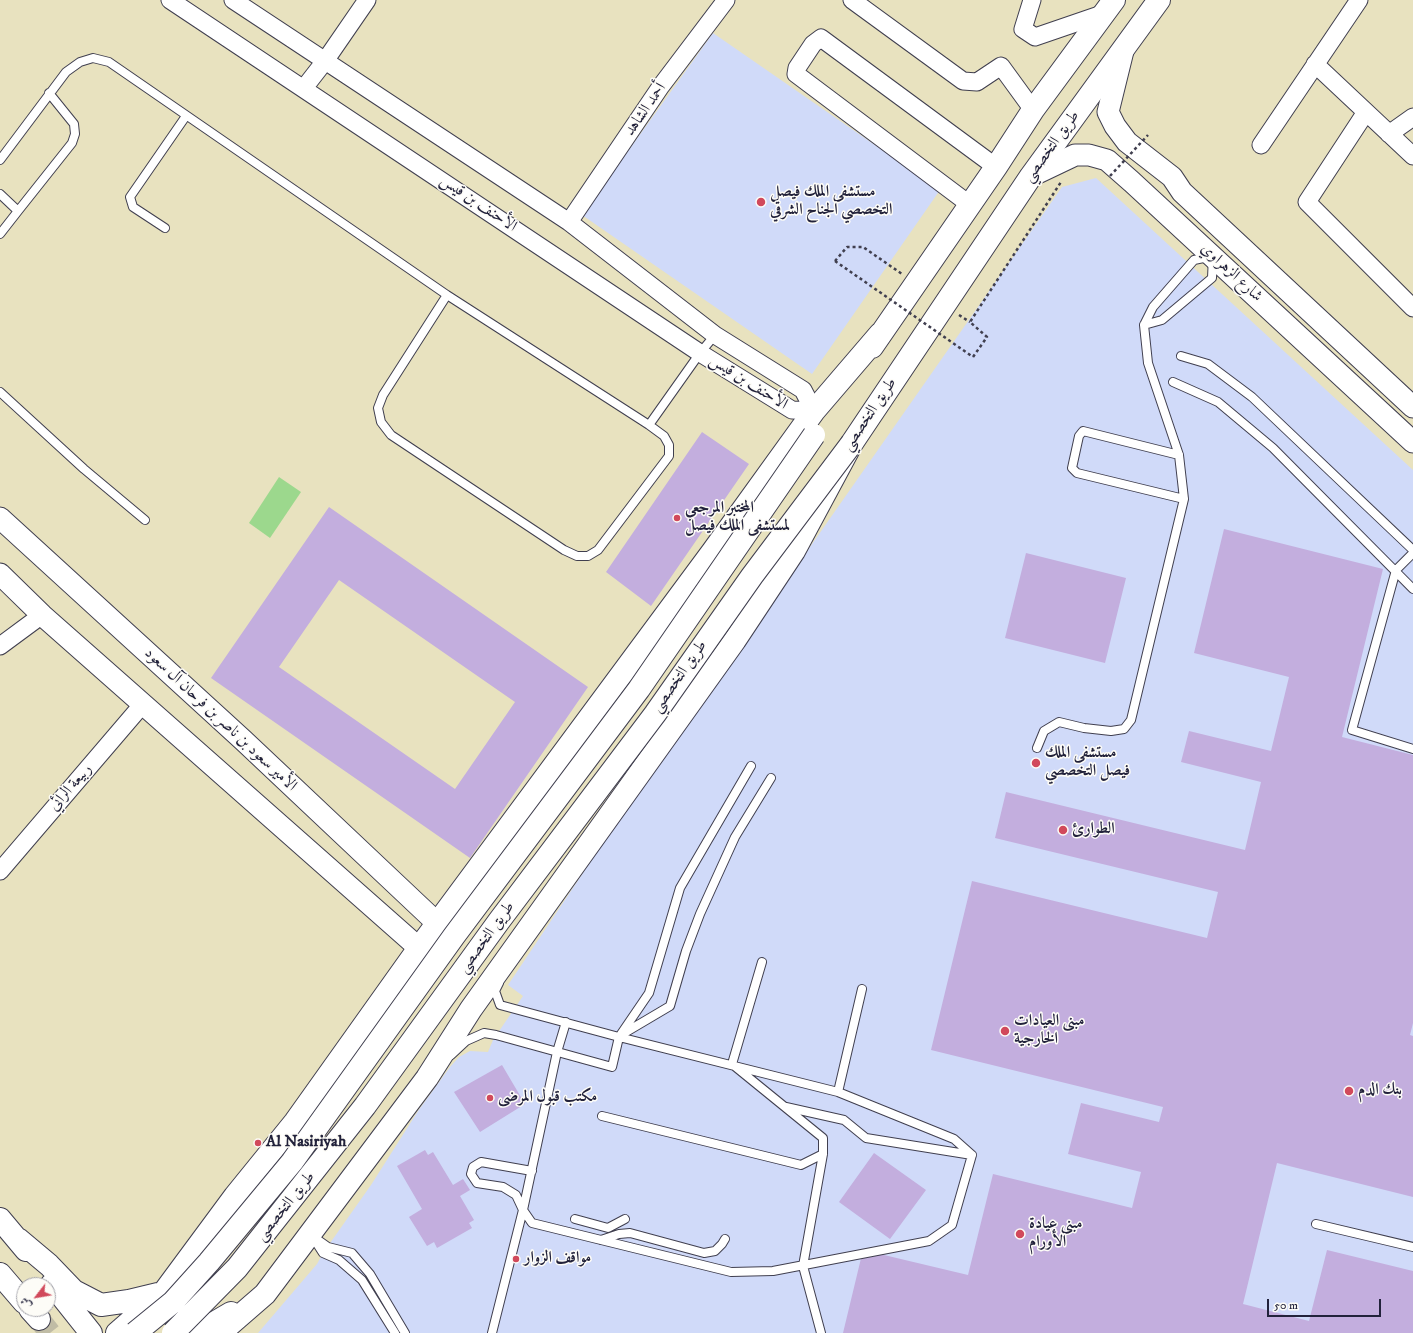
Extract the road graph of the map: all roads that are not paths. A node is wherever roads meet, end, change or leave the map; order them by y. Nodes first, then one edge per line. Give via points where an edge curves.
1 (170, 0) edge
2 (233, 0) edge
3 (367, 0) edge
4 (726, 0) edge
5 (852, 0) edge
6 (1032, 0) edge
7 (1159, 0) edge
8 (1359, 0) edge
9 (1109, 6) edge
10 (1123, 50) junction
11 (325, 61) junction
12 (1315, 64) junction
13 (304, 88) junction
14 (49, 93) junction
15 (1033, 110) junction
16 (1366, 112) junction
17 (186, 116) junction
18 (1413, 117) edge
19 (1389, 134) junction
20 (1261, 145) dead end
21 (1413, 156) edge
22 (0, 160) edge
23 (996, 167) junction
24 (1031, 176) junction
25 (1182, 192) junction
26 (0, 194) edge
27 (969, 204) junction
28 (18, 210) junction
29 (1165, 212) junction
30 (569, 222) junction
31 (165, 228) dead end
32 (0, 234) edge
33 (1212, 256) junction
34 (447, 295) junction
35 (1413, 308) edge
36 (1144, 325) junction
37 (715, 334) junction
38 (880, 334) junction
39 (700, 353) junction
40 (1181, 356) dead end
41 (1173, 382) dead end
42 (0, 392) edge
43 (1413, 407) edge
44 (814, 411) junction
45 (649, 425) junction
46 (1413, 442) edge
47 (852, 443) junction
48 (1179, 455) junction
49 (1184, 499) junction
50 (0, 518) edge
51 (145, 520) dead end
52 (1413, 550) edge
53 (1413, 553) edge
54 (1396, 570) junction
55 (0, 574) edge
56 (1413, 589) edge
57 (42, 615) junction
58 (0, 646) edge
59 (142, 705) junction
60 (1037, 748) dead end
61 (1413, 749) edge
62 (751, 766) dead end
63 (771, 778) dead end
64 (0, 871) edge
65 (437, 923) junction
66 (419, 948) junction
67 (510, 955) junction
68 (762, 962) dead end
69 (862, 989) dead end
70 (566, 1022) junction
71 (618, 1037) junction
72 (557, 1052) junction
73 (732, 1064) junction
74 (427, 1078) junction
75 (838, 1092) junction
76 (783, 1106) junction
77 (602, 1116) dead end
78 (823, 1154) junction
79 (972, 1155) junction
80 (532, 1170) junction
81 (523, 1210) junction
82 (0, 1219) edge
83 (575, 1219) dead end
84 (625, 1219) dead end
85 (1316, 1224) dead end
86 (311, 1235) junction
87 (18, 1239) junction
88 (725, 1239) dead end
89 (600, 1240) junction
90 (1413, 1247) edge
91 (803, 1266) junction
92 (0, 1274) edge
93 (42, 1277) edge
94 (164, 1292) junction
95 (16, 1293) edge
96 (265, 1294) junction
97 (56, 1300) edge
98 (69, 1333) edge
99 (91, 1333) edge
100 (117, 1333) edge
101 (135, 1333) edge
102 (173, 1333) edge
103 (178, 1333) edge
104 (197, 1333) edge
105 (220, 1333) edge
106 (235, 1333) edge
107 (395, 1333) edge
108 (405, 1333) edge
109 (492, 1333) edge
110 (821, 1333) edge

1 - 13 street, الأحنف بن قيس
2 - 11 street, الأحنف بن قيس
3 - 11 street
4 - 30 street, أحمد الشاهد via 662,86
5 - 15 street via 963,81 977,82 1002,66
6 - 9 street via 1023,30 1035,37
7 - 10 main road, طريق التخصصي
8 - 12 street
9 - 15 main road, طريق التخصصي
10 - 24 main road, طريق التخصصي
10 - 25 street via 1108,112 1128,142 1172,177
11 - 13 street
11 - 30 street, الأحنف بن قيس
12 - 16 street
12 - 20 street
13 - 39 street, الأحنف بن قيس
14 - 17 lane via 66,72 80,62 93,58 109,62
14 - 22 lane
14 - 28 lane via 74,124 75,134 72,143
15 - 23 main road, طريق التخصصي
16 - 19 street
16 - 35 street via 1307,202
17 - 31 lane via 130,197 133,206
17 - 34 lane
18 - 19 street
19 - 21 street
23 - 27 main road, طريق التخصصي
23 - 27 street via 821,38 813,44 797,68 796,74
24 - 29 street, شارع الزهراوي via 1075,155 1089,155 1107,160
24 - 47 main road, طريق التخصصي
25 - 29 street
25 - 43 street
26 - 28 lane
27 - 38 main road, طريق التخصصي
28 - 32 lane
29 - 33 street, شارع الزهراوي
30 - 37 street, الأحنف بن قيس
33 - 36 lane via 1194,260 1153,307
33 - 36 lane via 1212,278 1162,320
33 - 46 street, شارع الزهراوي
34 - 45 lane
34 - 45 lane via 383,395 378,408 381,422 391,435 564,550 576,556 588,556 598,550 669,456 669,445 664,436
36 - 48 lane via 1148,363
37 - 39 lane
37 - 44 street, الأحنف بن قيس via 803,390
38 - 44 main road
38 - 101 main road, طريق التخصصي, bridge via 814,435 639,689 454,936 292,1162 173,1302
39 - 44 street, الأحنف بن قيس via 792,410
39 - 45 lane
40 - 52 lane via 1208,364 1252,398
41 - 54 lane via 1218,402 1273,448
42 - 51 lane via 84,469
44 - 65 main road
47 - 67 main road via 778,577
47 - 102 main road, طريق التخصصي, bridge via 365,1106 237,1268
48 - 49 lane
48 - 49 lane via 1083,432 1079,436 1072,468 1077,473
49 - 60 lane via 1131,720 1124,729 1111,731 1059,722 1044,731
50 - 65 street, الأمير سعود بن ناصر بن فرحان آل سعود via 243,740
53 - 54 lane
54 - 56 lane
54 - 61 lane via 1352,730
55 - 57 street
57 - 58 street
57 - 59 street
59 - 64 street, ربيعة الرائي
59 - 66 street
62 - 71 lane via 680,888 649,993
63 - 71 lane via 735,837 700,914 670,1006
65 - 66 main road
66 - 94 main road via 295,1122 235,1196
67 - 70 lane via 495,992 500,1005
67 - 74 main road via 471,1009
68 - 73 lane
69 - 75 lane
70 - 71 lane
70 - 72 lane
71 - 72 lane via 612,1068
71 - 73 lane
72 - 74 lane via 484,1033 466,1042
72 - 80 lane
73 - 75 lane
73 - 76 lane
74 - 86 main road
75 - 79 lane via 954,1139
76 - 78 lane via 823,1138
76 - 79 lane via 844,1120 866,1138
77 - 78 lane via 801,1165
78 - 91 lane
79 - 91 lane via 952,1225 929,1241
80 - 81 lane
80 - 81 lane via 481,1162 473,1167 471,1174 477,1183 503,1187 516,1195
81 - 89 lane via 532,1223
81 - 109 lane
82 - 87 main road
83 - 84 lane via 608,1228
85 - 90 lane
86 - 96 main road
86 - 107 lane via 323,1253 339,1260 362,1280
86 - 108 lane via 328,1247 352,1253 370,1274
87 - 93 main road
87 - 94 main road via 49,1265 74,1291 101,1305
87 - 99 main road
88 - 89 lane via 715,1251 704,1253 630,1233
89 - 91 lane via 731,1272 773,1271
91 - 110 lane
92 - 95 main road
94 - 100 main road
94 - 103 main road via 163,1314 169,1326
96 - 104 main road
96 - 105 main road
96 - 106 main road
97 - 98 main road via 67,1319

